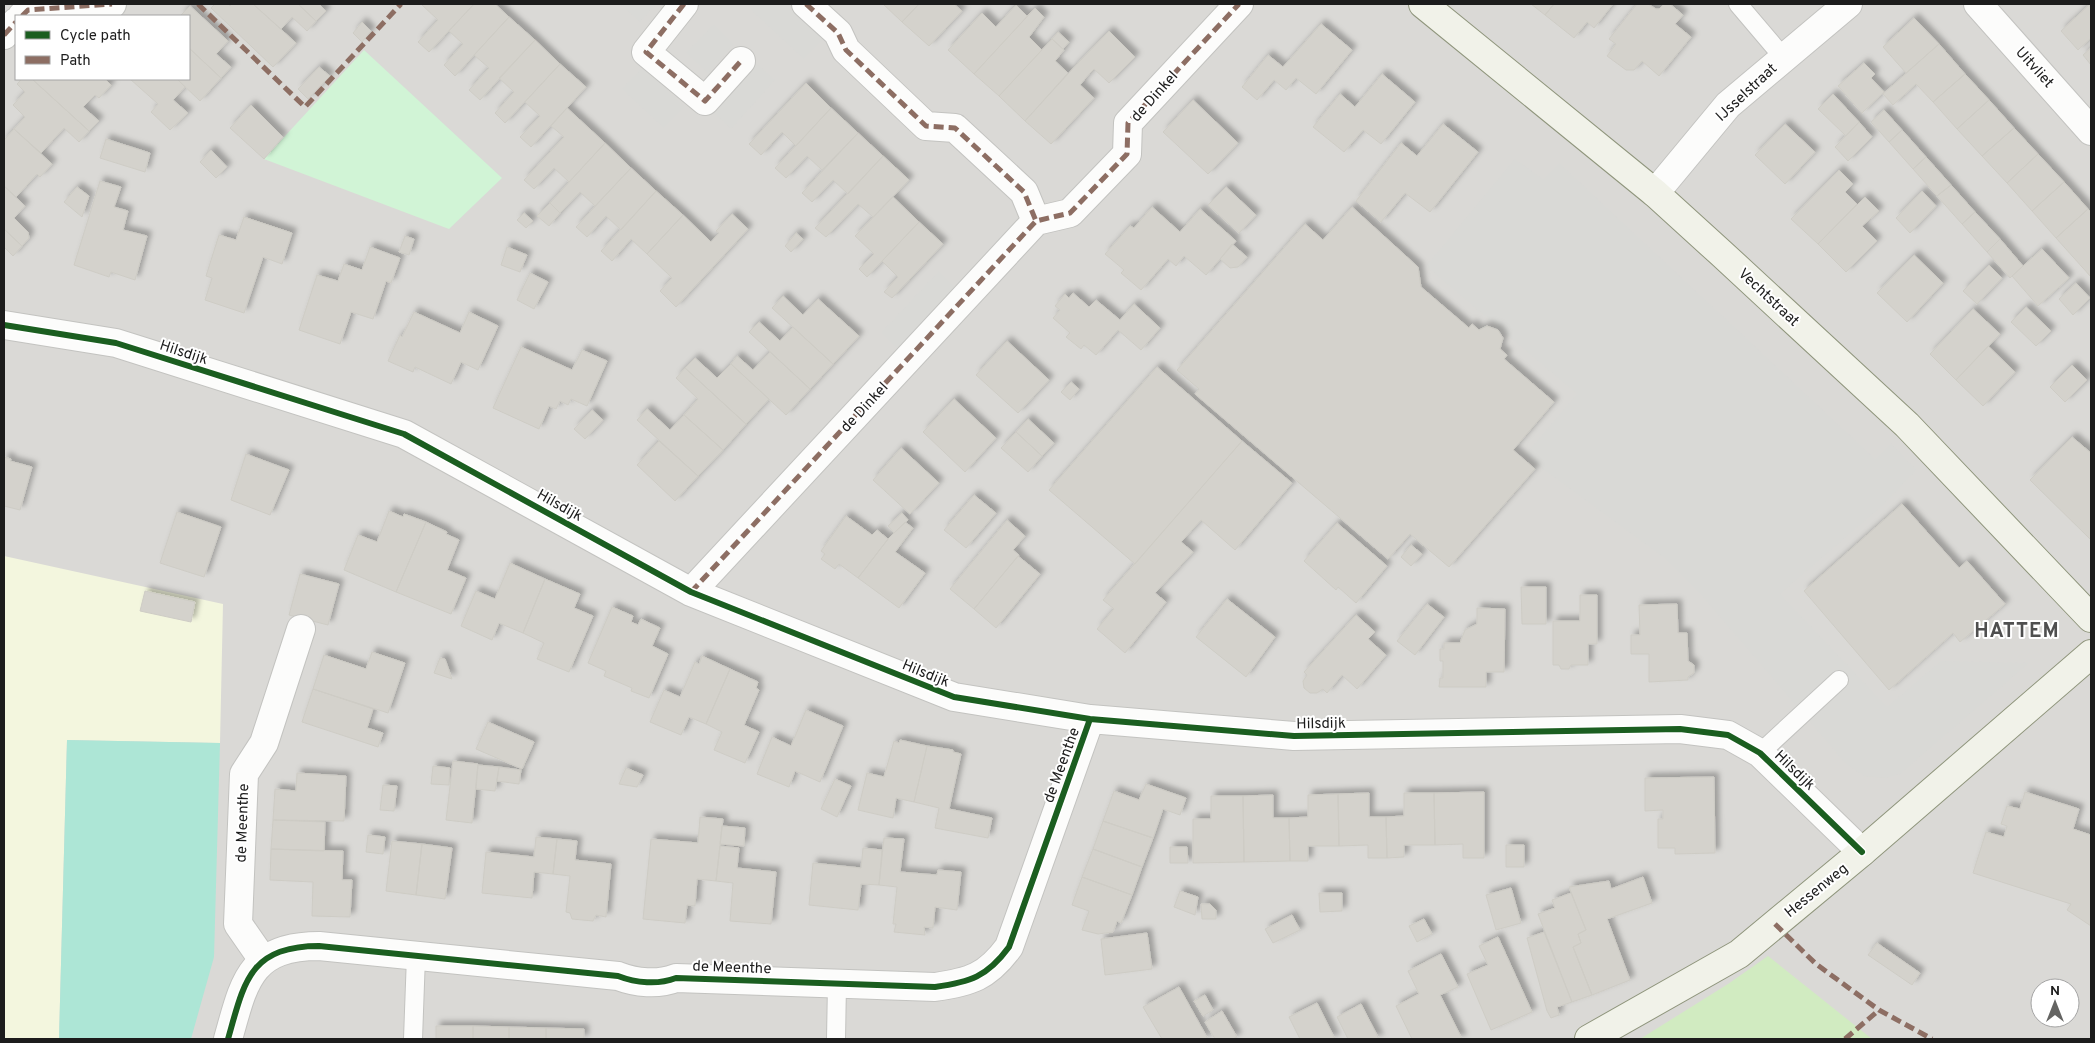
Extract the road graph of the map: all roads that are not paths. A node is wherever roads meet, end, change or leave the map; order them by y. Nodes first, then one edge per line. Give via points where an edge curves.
1 (112, 4) edge
2 (684, 4) edge
3 (806, 4) edge
4 (1239, 4) edge
5 (1423, 4) edge
6 (1738, 4) edge
7 (1848, 4) edge
8 (1978, 4) edge
9 (23, 15) edge
10 (15, 23) edge
11 (4, 35) edge
12 (1783, 57) junction
13 (740, 61) dead end
14 (2091, 131) edge
15 (1655, 193) junction
16 (1036, 221) junction
17 (4, 325) edge
18 (691, 592) junction
19 (2091, 618) edge
20 (301, 629) dead end
21 (2091, 654) edge
22 (1839, 680) dead end
23 (1090, 719) junction
24 (1760, 753) junction
25 (1862, 852) junction
26 (416, 956) junction
27 (264, 960) junction
28 (837, 984) junction
29 (228, 1039) edge
30 (413, 1039) edge
31 (836, 1039) edge
32 (1589, 1039) edge

1 - 9 street via 28,10
2 - 13 street via 646,52 705,101
3 - 16 street via 838,33 846,50 926,126 955,128 1024,192
4 - 16 street, de Dinkel via 1128,123 1127,154 1070,213
5 - 15 main road, Vechtstraat
6 - 12 lane
7 - 12 street, IJsselstraat
8 - 14 street, Uitvliet
10 - 11 street
12 - 15 street, IJsselstraat via 1728,105
15 - 19 main road, Vechtstraat via 1907,425
16 - 18 street, de Dinkel
17 - 18 street, Hilsdijk via 116,343 404,434
18 - 23 street, Hilsdijk via 954,697
20 - 27 street, de Meenthe via 264,743 244,774 238,924
21 - 25 main road, Hessenweg
22 - 24 lane
23 - 24 street, Hilsdijk via 1294,736 1680,729 1728,736
23 - 28 street, de Meenthe via 1009,947 1001,958 979,977 959,984 935,987
24 - 25 street, Hilsdijk
25 - 32 main road, Hessenweg via 1739,954
26 - 27 street, de Meenthe via 300,946
26 - 28 street, de Meenthe via 618,976 630,981 664,983 676,978
26 - 30 lane
27 - 29 street, de Meenthe via 250,973
28 - 31 lane

